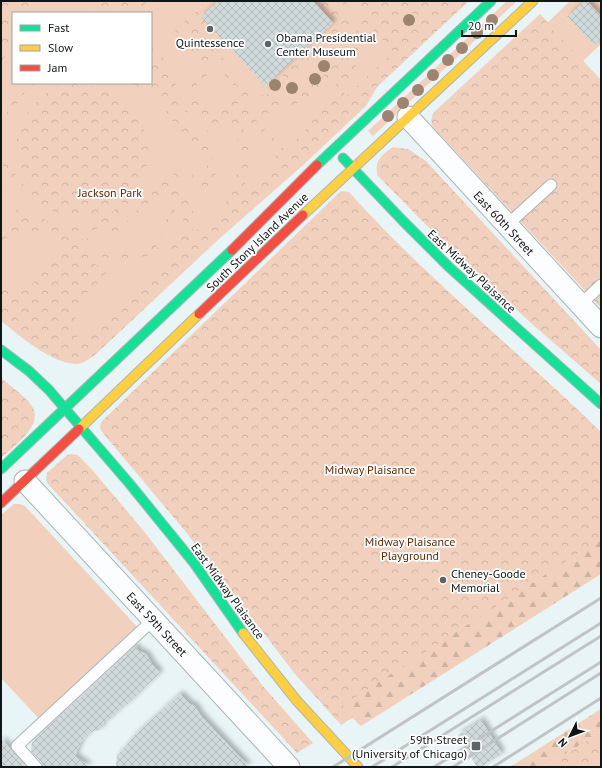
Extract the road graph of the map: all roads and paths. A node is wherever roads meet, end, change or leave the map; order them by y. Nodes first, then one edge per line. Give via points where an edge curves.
1 (491, 1) edge
2 (533, 1) edge
3 (408, 117) junction
4 (334, 148) junction
5 (353, 168) junction
6 (551, 185) dead end
7 (506, 225) junction
8 (601, 286) edge
9 (580, 305) junction
10 (601, 328) edge
11 (1, 350) edge
12 (601, 404) edge
13 (65, 409) junction
14 (81, 427) junction
15 (1, 469) edge
16 (25, 481) junction
17 (1, 503) edge
18 (153, 620) junction
19 (36, 767) edge
20 (289, 767) edge
21 (358, 767) edge

1 - 4 main road, South Stony Island Avenue
2 - 3 main road, South Stony Island Avenue
3 - 5 main road, South Stony Island Avenue
3 - 7 street, East 60th Street
4 - 5 main road, East Midway Plaisance
4 - 13 main road, South Stony Island Avenue via 229,253
5 - 12 main road, East Midway Plaisance via 428,248
5 - 14 main road, South Stony Island Avenue
6 - 7 lane
7 - 9 street, East 60th Street
8 - 9 lane
9 - 10 street, East 60th Street
11 - 13 main road, East Midway Plaisance via 29,371
13 - 14 main road, East Midway Plaisance
13 - 15 main road, South Stony Island Avenue
14 - 16 main road, South Stony Island Avenue
14 - 21 main road, East Midway Plaisance via 194,563 252,646 297,702
16 - 17 main road, South Stony Island Avenue
16 - 18 street, East 59th Street
18 - 19 lane via 17,746
18 - 20 street, East 59th Street

